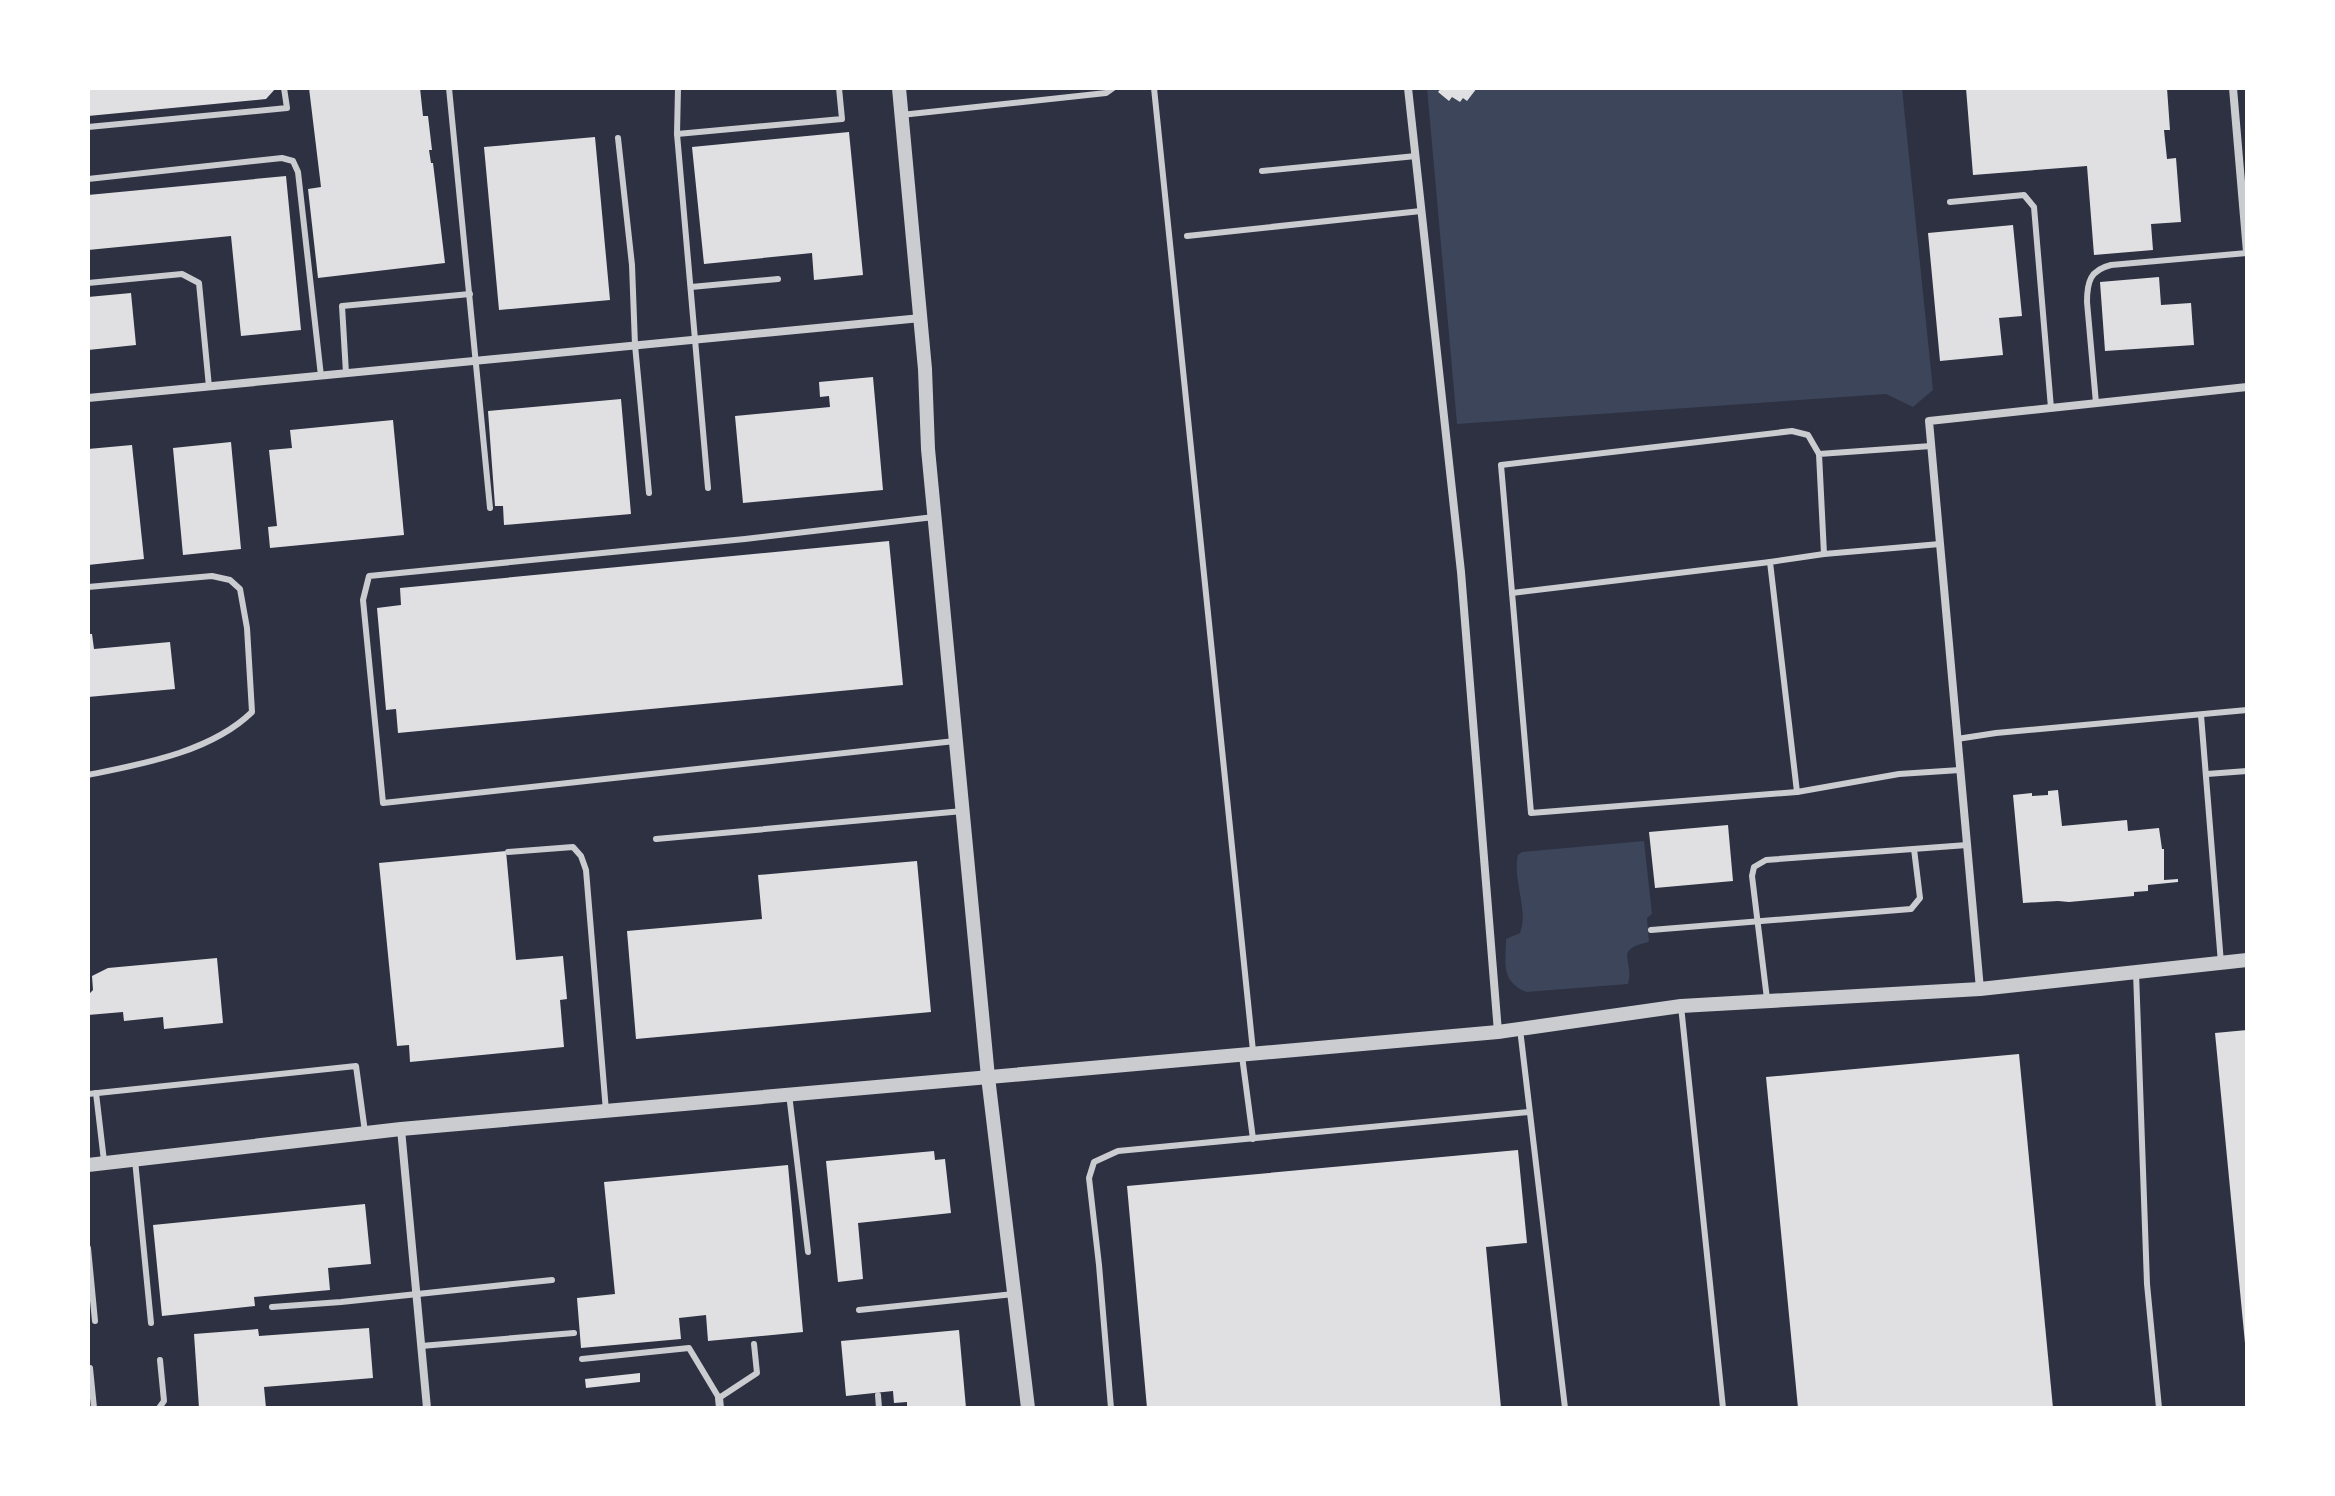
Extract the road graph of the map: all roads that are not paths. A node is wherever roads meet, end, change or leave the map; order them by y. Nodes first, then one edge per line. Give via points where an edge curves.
1 (284, 88) edge
2 (449, 88) edge
3 (678, 88) edge
4 (839, 88) edge
5 (899, 88) edge
6 (1113, 88) edge
7 (1154, 88) edge
8 (1408, 88) edge
9 (2233, 88) edge
10 (901, 115) junction
11 (88, 127) edge
12 (677, 134) junction
13 (618, 138) dead end
14 (1416, 156) junction
15 (1262, 171) dead end
16 (88, 179) edge
17 (1950, 202) dead end
18 (1421, 211) junction
19 (1187, 236) dead end
20 (2247, 252) edge
21 (778, 279) dead end
22 (88, 283) edge
23 (691, 287) junction
24 (470, 294) junction
25 (921, 318) junction
26 (696, 340) junction
27 (635, 345) junction
28 (476, 361) junction
29 (346, 373) junction
30 (321, 376) junction
31 (209, 387) junction
32 (2247, 387) edge
33 (88, 398) edge
34 (2096, 403) junction
35 (2051, 408) junction
36 (1931, 446) junction
37 (1819, 454) junction
38 (708, 488) dead end
39 (649, 493) dead end
40 (490, 508) dead end
41 (934, 517) junction
42 (1940, 544) junction
43 (1824, 554) junction
44 (1770, 562) junction
45 (88, 587) edge
46 (1512, 593) junction
47 (2247, 710) edge
48 (2201, 715) junction
49 (1957, 739) junction
50 (956, 740) junction
51 (1960, 770) junction
52 (2247, 771) edge
53 (2207, 774) junction
54 (88, 775) edge
55 (1797, 792) junction
56 (963, 811) junction
57 (656, 839) dead end
58 (1967, 845) junction
59 (1914, 849) junction
60 (508, 852) dead end
61 (1758, 921) junction
62 (1651, 930) dead end
63 (2247, 960) edge
64 (2221, 963) junction
65 (2136, 972) junction
66 (1980, 989) junction
67 (1767, 1001) junction
68 (1681, 1006) junction
69 (1520, 1029) junction
70 (1498, 1032) junction
71 (1247, 1052) junction
72 (988, 1077) junction
73 (96, 1093) junction
74 (88, 1094) edge
75 (789, 1094) junction
76 (606, 1111) junction
77 (1529, 1112) junction
78 (401, 1129) junction
79 (365, 1133) junction
80 (1253, 1139) junction
81 (135, 1160) junction
82 (104, 1163) junction
83 (88, 1165) edge
84 (88, 1248) edge
85 (808, 1252) dead end
86 (552, 1280) dead end
87 (416, 1294) junction
88 (1014, 1294) junction
89 (272, 1307) dead end
90 (859, 1310) dead end
91 (95, 1321) dead end
92 (151, 1323) dead end
93 (574, 1333) dead end
94 (754, 1344) dead end
95 (421, 1346) junction
96 (582, 1359) dead end
97 (160, 1360) dead end
98 (90, 1368) dead end
99 (878, 1395) dead end
100 (720, 1403) edge
101 (94, 1408) edge
102 (159, 1408) edge
103 (427, 1408) edge
104 (879, 1408) edge
105 (1028, 1408) edge
106 (1111, 1408) edge
107 (1565, 1408) edge
108 (1723, 1408) edge
109 (2159, 1408) edge

1 - 11 lane via 287,108
2 - 24 lane
3 - 12 lane
4 - 12 lane via 842,119
5 - 10 street
6 - 10 lane via 1094,95
7 - 71 lane
8 - 14 street
9 - 20 street
10 - 25 street
12 - 23 lane
13 - 27 lane
14 - 15 lane
14 - 18 street
16 - 30 lane via 293,161
17 - 35 lane via 2024,195 2034,207
18 - 19 lane
18 - 70 street via 1461,572
20 - 34 lane via 2100,267 2089,281 2087,302
21 - 23 lane
22 - 31 lane via 182,274 199,283
23 - 26 lane
24 - 28 lane
24 - 29 lane via 342,306
25 - 26 street
25 - 41 street
26 - 27 street
26 - 38 lane
27 - 28 street
27 - 39 lane
28 - 29 street
28 - 40 lane
29 - 30 street
30 - 31 street
31 - 33 street
32 - 34 street
34 - 35 street
35 - 36 street via 1929,421
36 - 37 lane
36 - 42 street
37 - 43 lane
37 - 46 lane via 1808,435 1792,431 1501,465
41 - 50 street
41 - 50 lane via 369,576 363,600 383,803
42 - 43 lane
42 - 49 street
43 - 44 lane
44 - 46 lane
44 - 55 lane
45 - 54 lane via 212,576 230,580 240,589 247,628 252,712 236,727 162,760
46 - 55 lane via 1531,813
47 - 48 lane
48 - 49 lane
48 - 53 lane
49 - 51 street
50 - 56 street
51 - 55 lane via 1899,774
51 - 58 street
52 - 53 lane
53 - 64 lane
56 - 57 lane
56 - 72 street
58 - 59 lane
58 - 66 street
59 - 61 lane via 1766,860 1754,867 1752,876
59 - 61 lane via 1920,898 1911,909
60 - 76 lane via 573,847 581,856
61 - 62 lane
61 - 67 lane
63 - 64 street
64 - 65 street
65 - 66 street
65 - 109 lane via 2147,1284
66 - 67 street
67 - 68 street
68 - 69 street
68 - 108 lane
69 - 70 street
69 - 77 lane
70 - 71 street
71 - 72 street
71 - 80 lane
72 - 75 street
72 - 88 street
73 - 74 lane
73 - 79 lane via 356,1066
73 - 82 lane
75 - 76 street
75 - 85 lane
76 - 78 street
77 - 80 lane
77 - 107 lane
78 - 79 street
78 - 87 street
79 - 81 street
80 - 106 lane via 1118,1151 1094,1162 1089,1178
81 - 82 street
81 - 92 lane
82 - 83 street
84 - 91 lane
86 - 87 lane
87 - 89 lane
87 - 95 street
88 - 90 lane
88 - 105 street
93 - 95 lane
94 - 100 lane via 757,1373
95 - 103 street
96 - 100 lane via 689,1348
97 - 102 lane via 164,1401
98 - 101 lane
99 - 104 lane

